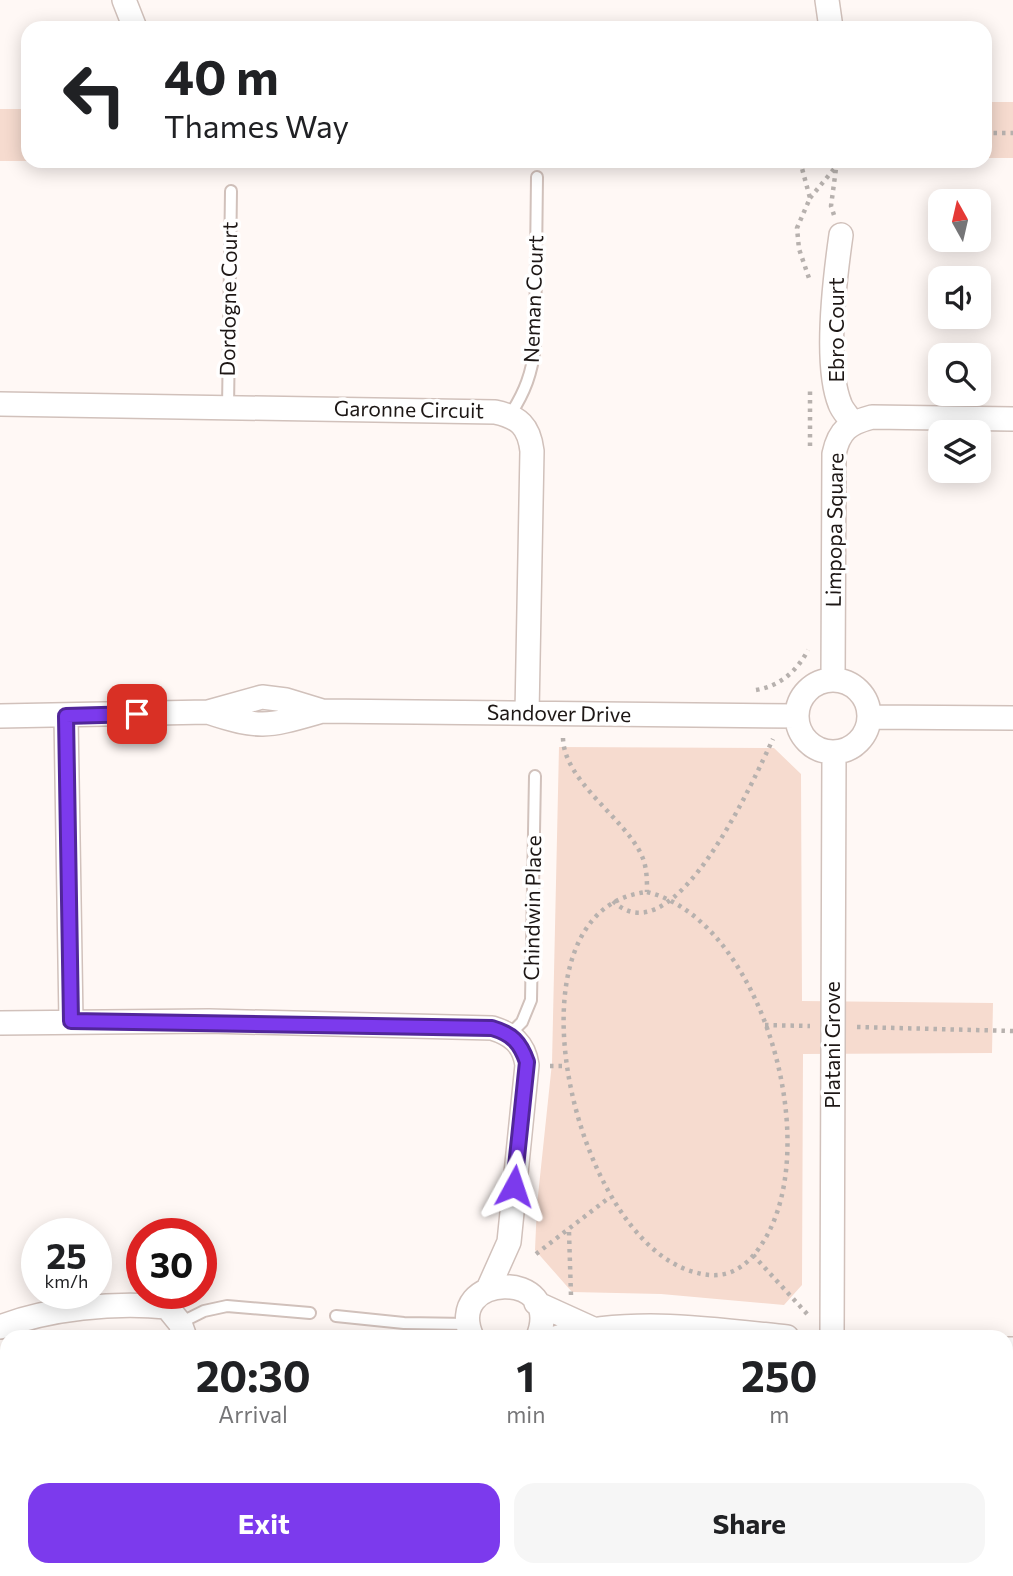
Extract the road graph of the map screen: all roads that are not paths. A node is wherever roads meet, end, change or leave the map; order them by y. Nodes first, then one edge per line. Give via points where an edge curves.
1 (124, 0) edge
2 (827, 0) edge
3 (132, 21) edge
4 (830, 21) edge
5 (537, 177) dead end
6 (231, 191) dead end
7 (841, 235) road end
8 (0, 404) edge
9 (228, 408) junction
10 (510, 415) junction
11 (1013, 419) edge
12 (852, 422) junction
13 (833, 680) junction
14 (527, 713) junction
15 (0, 716) edge
16 (66, 716) junction
17 (797, 716) junction
18 (869, 717) junction
19 (1013, 718) edge
20 (834, 753) junction
21 (535, 776) dead end
22 (71, 1021) junction
23 (0, 1023) edge
24 (510, 1034) junction
25 (509, 1242) junction
26 (488, 1289) junction
27 (529, 1296) junction
28 (310, 1312) dead end
29 (336, 1316) dead end
30 (0, 1327) edge
31 (591, 1328) junction
32 (182, 1330) edge
33 (470, 1330) edge
34 (540, 1330) edge
35 (584, 1330) edge
36 (725, 1330) edge
37 (832, 1330) edge

1 - 3 street
2 - 4 street
5 - 10 lane, Neman Court via 536,346 528,383
6 - 9 lane, Dordogne Court
7 - 12 street, Ebro Court via 834,285 834,377 840,404
8 - 9 street, Garonne Circuit
9 - 10 street, Garonne Circuit
10 - 14 street, Garonne Circuit via 523,422 532,451
11 - 12 street, Limpopa Square via 872,417
12 - 13 street, Limpopa Square via 838,436 834,454
13 - 17 street via 805,693
13 - 18 street via 857,689 865,698
14 - 16 street, Sandover Drive via 322,711 262,697 208,712
14 - 17 street, Sandover Drive
15 - 16 street, Sandover Drive
16 - 22 street
17 - 20 street via 810,745
18 - 19 street
18 - 20 street via 861,740
20 - 37 street, Platani Grove
21 - 24 lane, Chindwin Place via 531,1000 522,1022
22 - 23 street
22 - 24 street via 492,1028
24 - 25 street via 527,1062
25 - 26 street
25 - 27 street
26 - 27 street via 505,1285
26 - 33 street via 473,1303
27 - 31 street
27 - 34 street via 542,1324
28 - 32 lane via 227,1306 204,1311
29 - 33 lane
30 - 32 street via 27,1317 145,1305 167,1307
31 - 35 street
31 - 36 street

